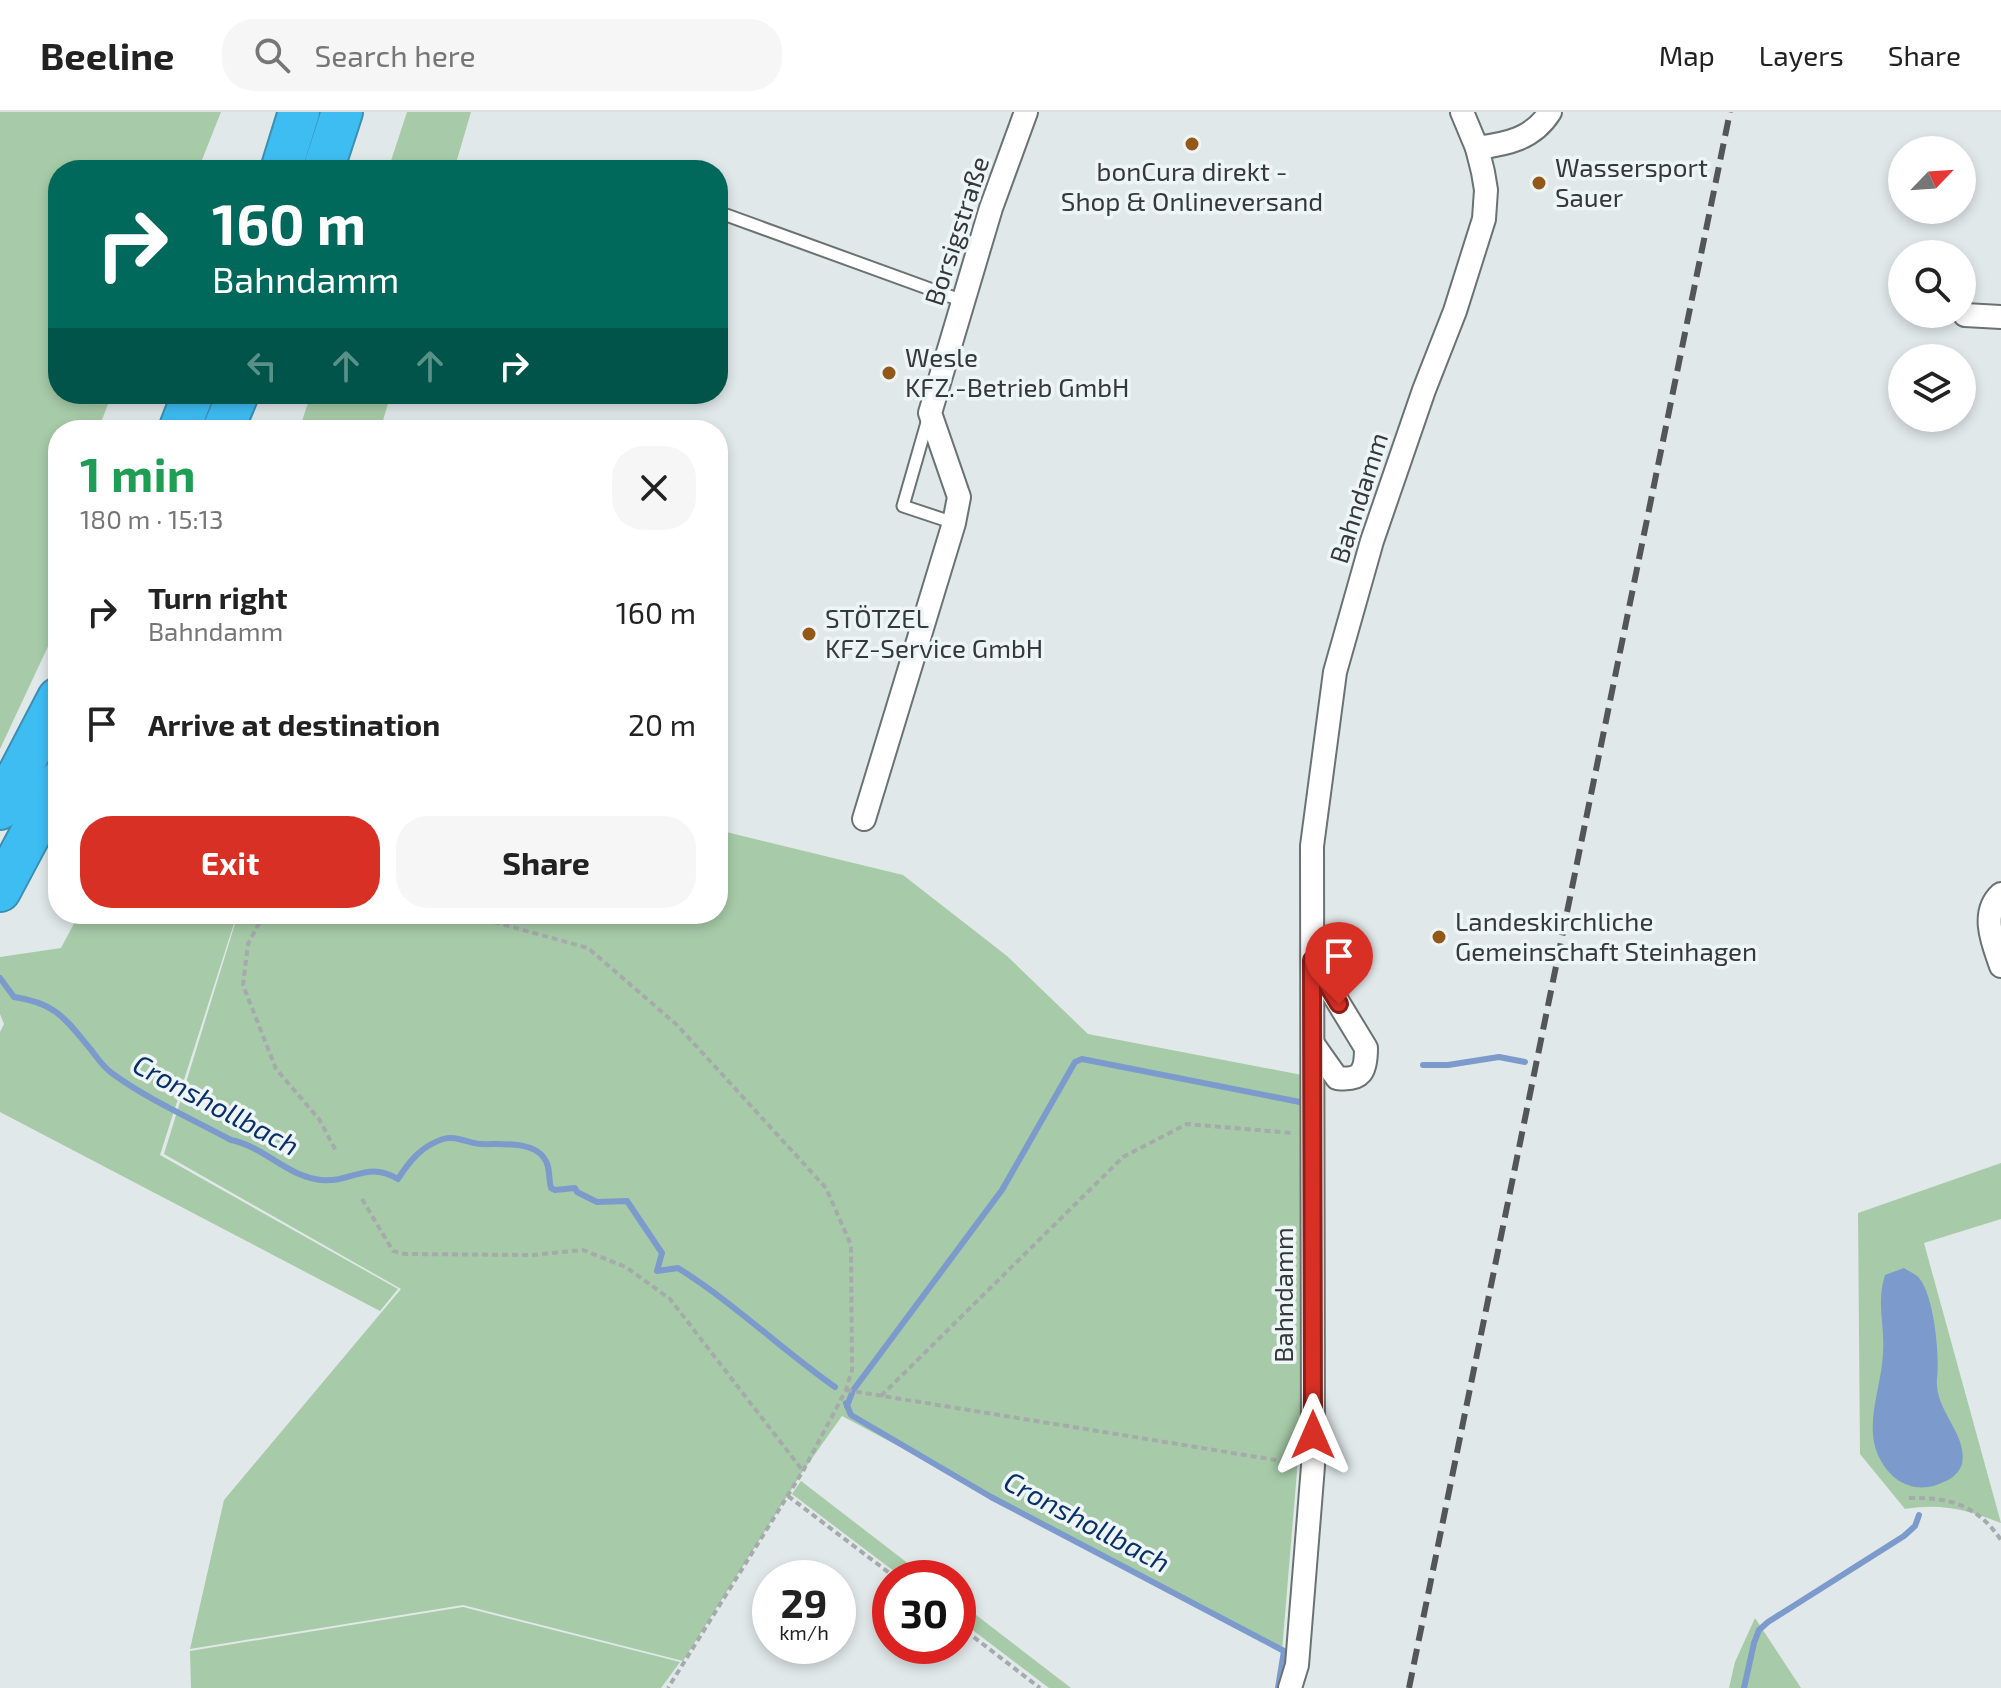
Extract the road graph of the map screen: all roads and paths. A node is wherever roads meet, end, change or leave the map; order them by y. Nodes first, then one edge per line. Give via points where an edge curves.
1 (299, 112) edge
2 (342, 112) edge
3 (1026, 112) edge
4 (1462, 112) edge
5 (1550, 112) edge
6 (1477, 148) junction
7 (284, 160) edge
8 (326, 160) edge
9 (728, 216) edge
10 (963, 301) junction
11 (1976, 316) edge
12 (2001, 317) edge
13 (930, 413) junction
14 (954, 523) junction
15 (48, 717) edge
16 (48, 801) edge
17 (0, 809) edge
18 (864, 819) dead end
19 (0, 891) edge
20 (2001, 894) edge
21 (259, 924) edge
22 (501, 924) edge
23 (1312, 960) junction
24 (2001, 966) edge
25 (1313, 1044) junction
26 (1312, 1135) junction
27 (336, 1151) dead end
28 (362, 1199) dead end
29 (846, 1390) junction
30 (881, 1396) junction
31 (1313, 1466) junction
32 (803, 1471) junction
33 (788, 1496) junction
34 (1909, 1498) dead end
35 (2001, 1540) edge
36 (872, 1560) edge
37 (976, 1639) edge
38 (668, 1688) edge
39 (1040, 1688) edge
40 (1290, 1688) edge

1 - 7 highway
2 - 8 highway
3 - 10 street, Borsigstraße
4 - 6 street, Bahndamm
5 - 6 street via 1520,140
6 - 23 street, Bahndamm via 1486,190 1484,219 1372,541 1335,672 1312,846
9 - 10 lane
10 - 13 street, Borsigstraße
11 - 12 street
13 - 14 street via 959,497
13 - 14 lane, Borsigstraße via 903,506
14 - 18 street
15 - 17 highway
16 - 19 highway
20 - 24 street via 1989,911
21 - 27 path via 248,944 243,985 276,1069 319,1119
22 - 29 path via 588,948 677,1025 826,1188 851,1245 852,1370
23 - 25 street, Bahndamm
23 - 25 street via 1366,1048 1366,1065 1351,1080 1337,1078
25 - 26 street, Bahndamm
26 - 30 path via 1187,1124 1123,1157
26 - 31 street, Bahndamm
28 - 32 path via 393,1251 533,1255 583,1250 626,1267 670,1299
29 - 30 path
29 - 32 path
30 - 31 path
31 - 40 street, Bahndamm via 1297,1665
32 - 33 path
33 - 36 path
33 - 38 path
34 - 35 path via 1960,1504 1975,1511
37 - 39 path

